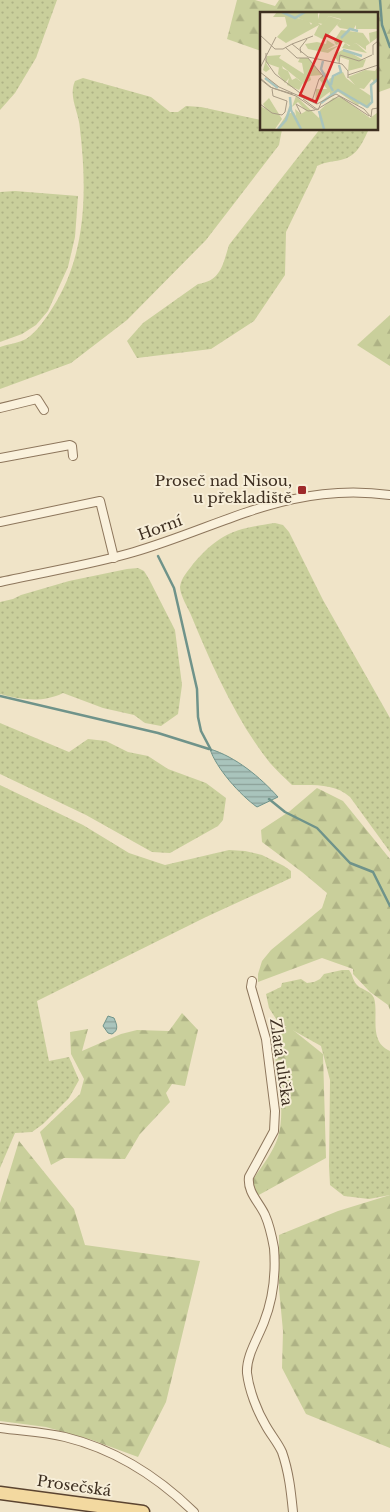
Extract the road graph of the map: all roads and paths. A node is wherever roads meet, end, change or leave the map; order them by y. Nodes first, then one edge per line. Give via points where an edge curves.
1 (0, 408) edge
2 (44, 410) dead end
3 (74, 456) dead end
4 (0, 458) edge
5 (390, 495) edge
6 (0, 522) edge
7 (114, 558) junction
8 (0, 582) edge
9 (252, 981) dead end
10 (0, 1428) edge
11 (0, 1492) edge
12 (143, 1512) edge
13 (194, 1512) edge
14 (293, 1512) edge

1 - 2 street via 40,398
3 - 4 street via 70,445
5 - 7 street, Horní via 353,492 297,497 256,508
6 - 7 street via 100,501
7 - 8 street, Horní
9 - 14 street, Zlatá ulička via 266,1039 275,1111 274,1131 248,1184 266,1216 274,1248 274,1269 272,1298 247,1372 264,1424 281,1450 290,1481
10 - 13 street via 82,1441 129,1462
11 - 12 main road, Prosečská

